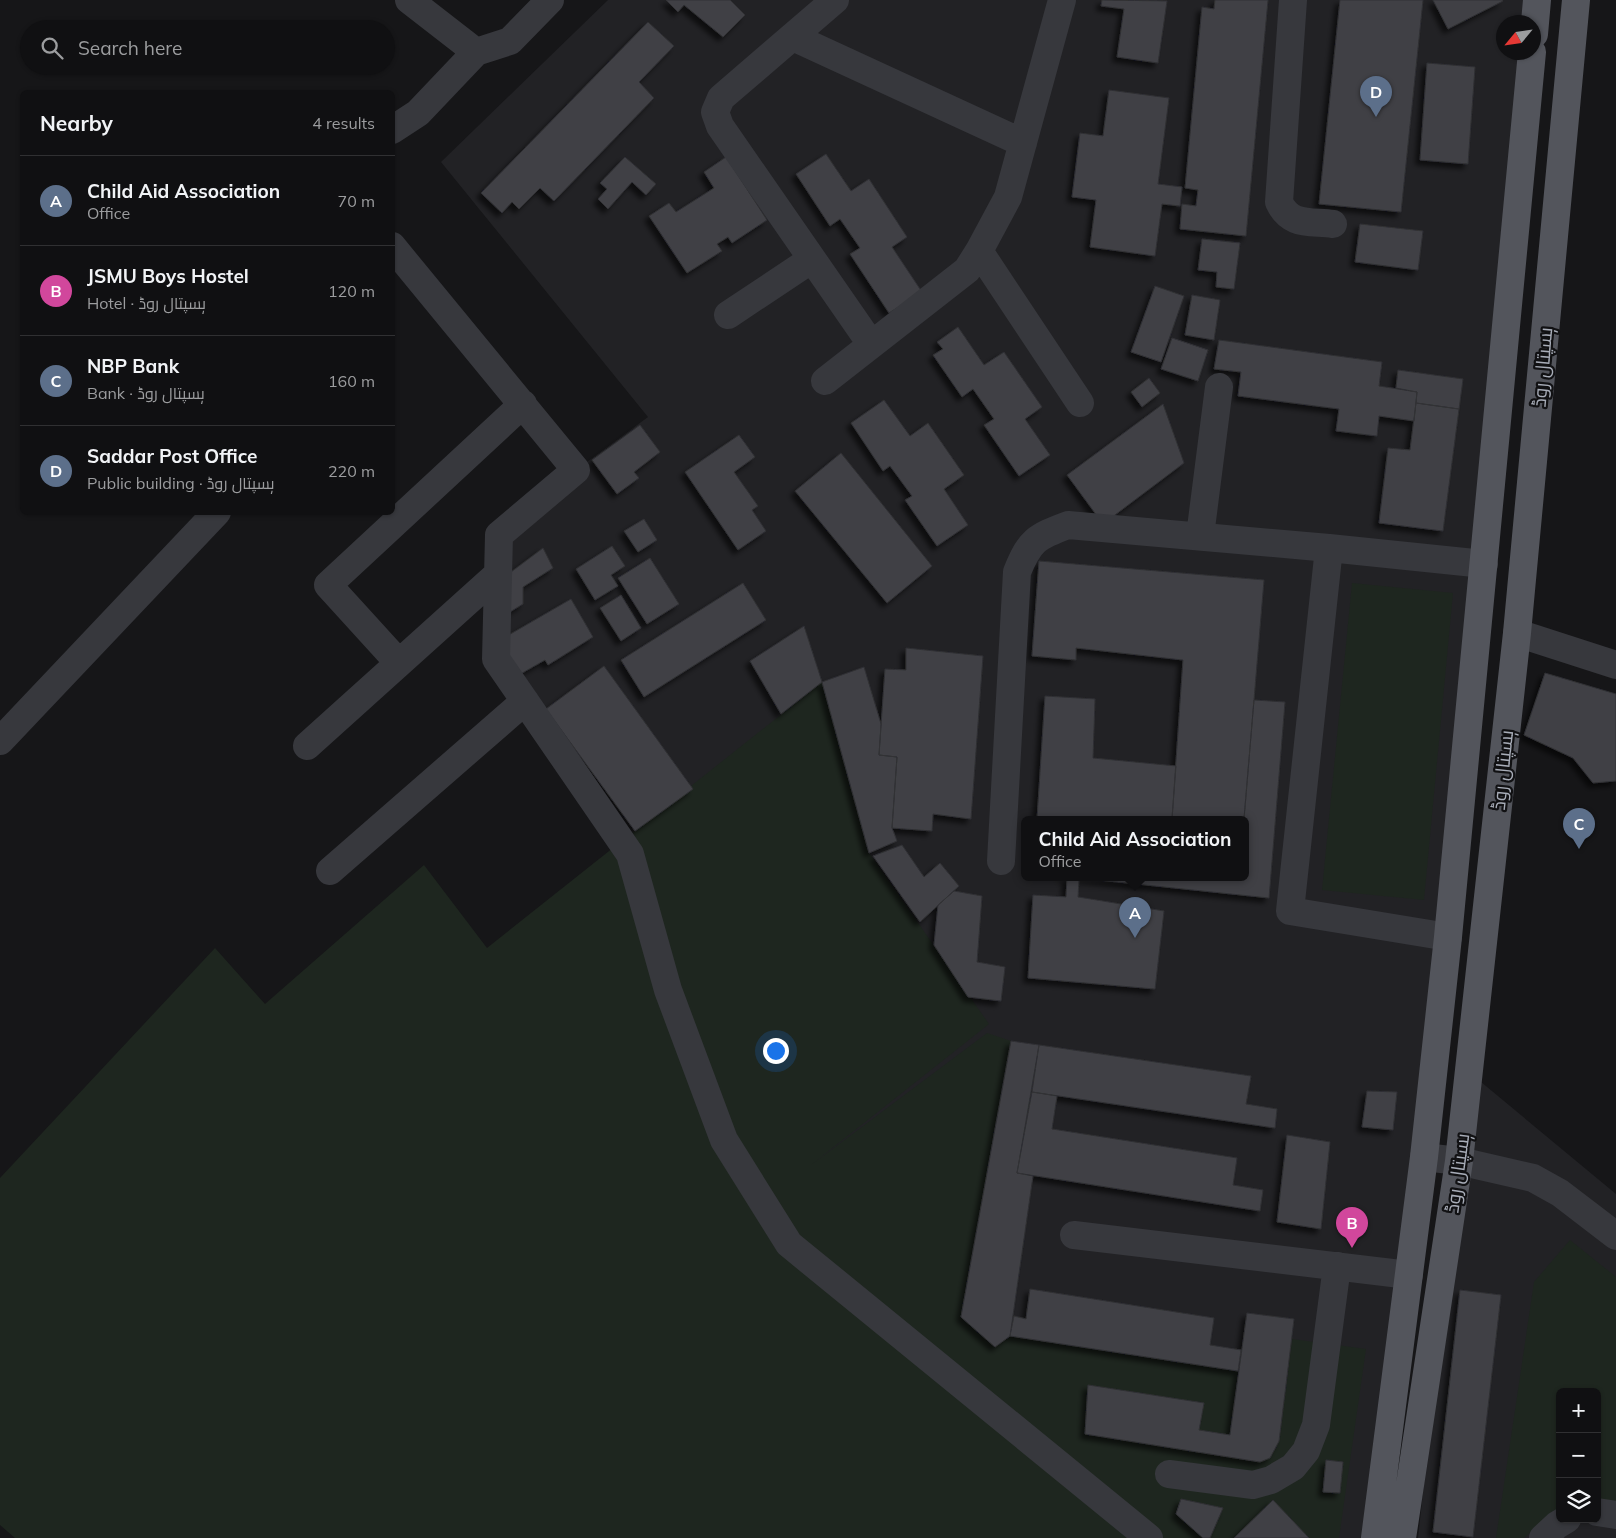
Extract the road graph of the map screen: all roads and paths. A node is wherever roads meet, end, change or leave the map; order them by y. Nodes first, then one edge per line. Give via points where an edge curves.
1 (409, 0) edge
2 (550, 0) edge
3 (835, 0) edge
4 (1062, 0) edge
5 (1293, 0) edge
6 (1537, 0) edge
7 (1576, 0) edge
8 (1536, 15) edge
9 (793, 37) junction
10 (476, 52) junction
11 (1531, 60) edge
12 (395, 128) edge
13 (1023, 143) junction
14 (1333, 224) dead end
15 (395, 250) edge
16 (979, 251) junction
17 (812, 259) junction
18 (728, 315) dead end
19 (871, 344) junction
20 (825, 381) dead end
21 (1219, 387) dead end
22 (1080, 403) dead end
23 (523, 404) junction
24 (214, 515) edge
25 (1200, 536) junction
26 (1328, 548) junction
27 (1484, 564) junction
28 (498, 574) junction
29 (1517, 633) junction
30 (399, 664) junction
31 (1616, 665) edge
32 (525, 701) junction
33 (0, 741) edge
34 (307, 746) dead end
35 (1001, 861) dead end
36 (330, 872) dead end
37 (1448, 937) junction
38 (1424, 1156) junction
39 (1460, 1161) junction
40 (1074, 1235) dead end
41 (1616, 1236) edge
42 (1337, 1266) junction
43 (1409, 1275) junction
44 (1170, 1474) dead end
45 (1601, 1513) edge
46 (1616, 1515) edge
47 (1559, 1523) edge
48 (1149, 1538) edge
49 (1375, 1538) edge
50 (1402, 1538) edge
51 (1543, 1538) edge

1 - 10 street
2 - 10 street via 510,41
3 - 9 street
4 - 13 street
5 - 14 street via 1280,202 1284,213 1293,220
6 - 8 main road
7 - 29 main road, ہسپتال روڈ
9 - 13 street
9 - 17 street via 721,98 716,112 720,126
10 - 12 street via 418,113
11 - 27 main road, ہسپتال روڈ
13 - 16 street via 1008,197
15 - 23 street
16 - 19 street via 967,270
16 - 22 street
17 - 18 street
17 - 19 street
19 - 20 street
21 - 25 street
23 - 28 street via 576,470 499,535
23 - 30 street via 328,585
24 - 33 street
25 - 26 street
25 - 35 street via 1068,525 1047,533 1027,548 1016,572
26 - 27 street
26 - 37 street via 1290,911
27 - 37 main road, ہسپتال روڈ
28 - 30 street
28 - 32 street via 496,659
29 - 31 street
29 - 39 main road, ہسپتال روڈ
30 - 34 street
32 - 36 street
32 - 48 street via 630,854 668,990 724,1140 789,1244
37 - 38 main road, ہسپتال روڈ
38 - 39 street
38 - 43 main road, ہسپتال روڈ
39 - 41 street via 1534,1178 1560,1193
39 - 50 main road, ہسپتال روڈ
40 - 42 street
42 - 43 street
42 - 44 street via 1316,1424 1294,1467 1271,1480 1253,1485
43 - 49 main road, ہسپتال روڈ
45 - 46 street
47 - 51 street

